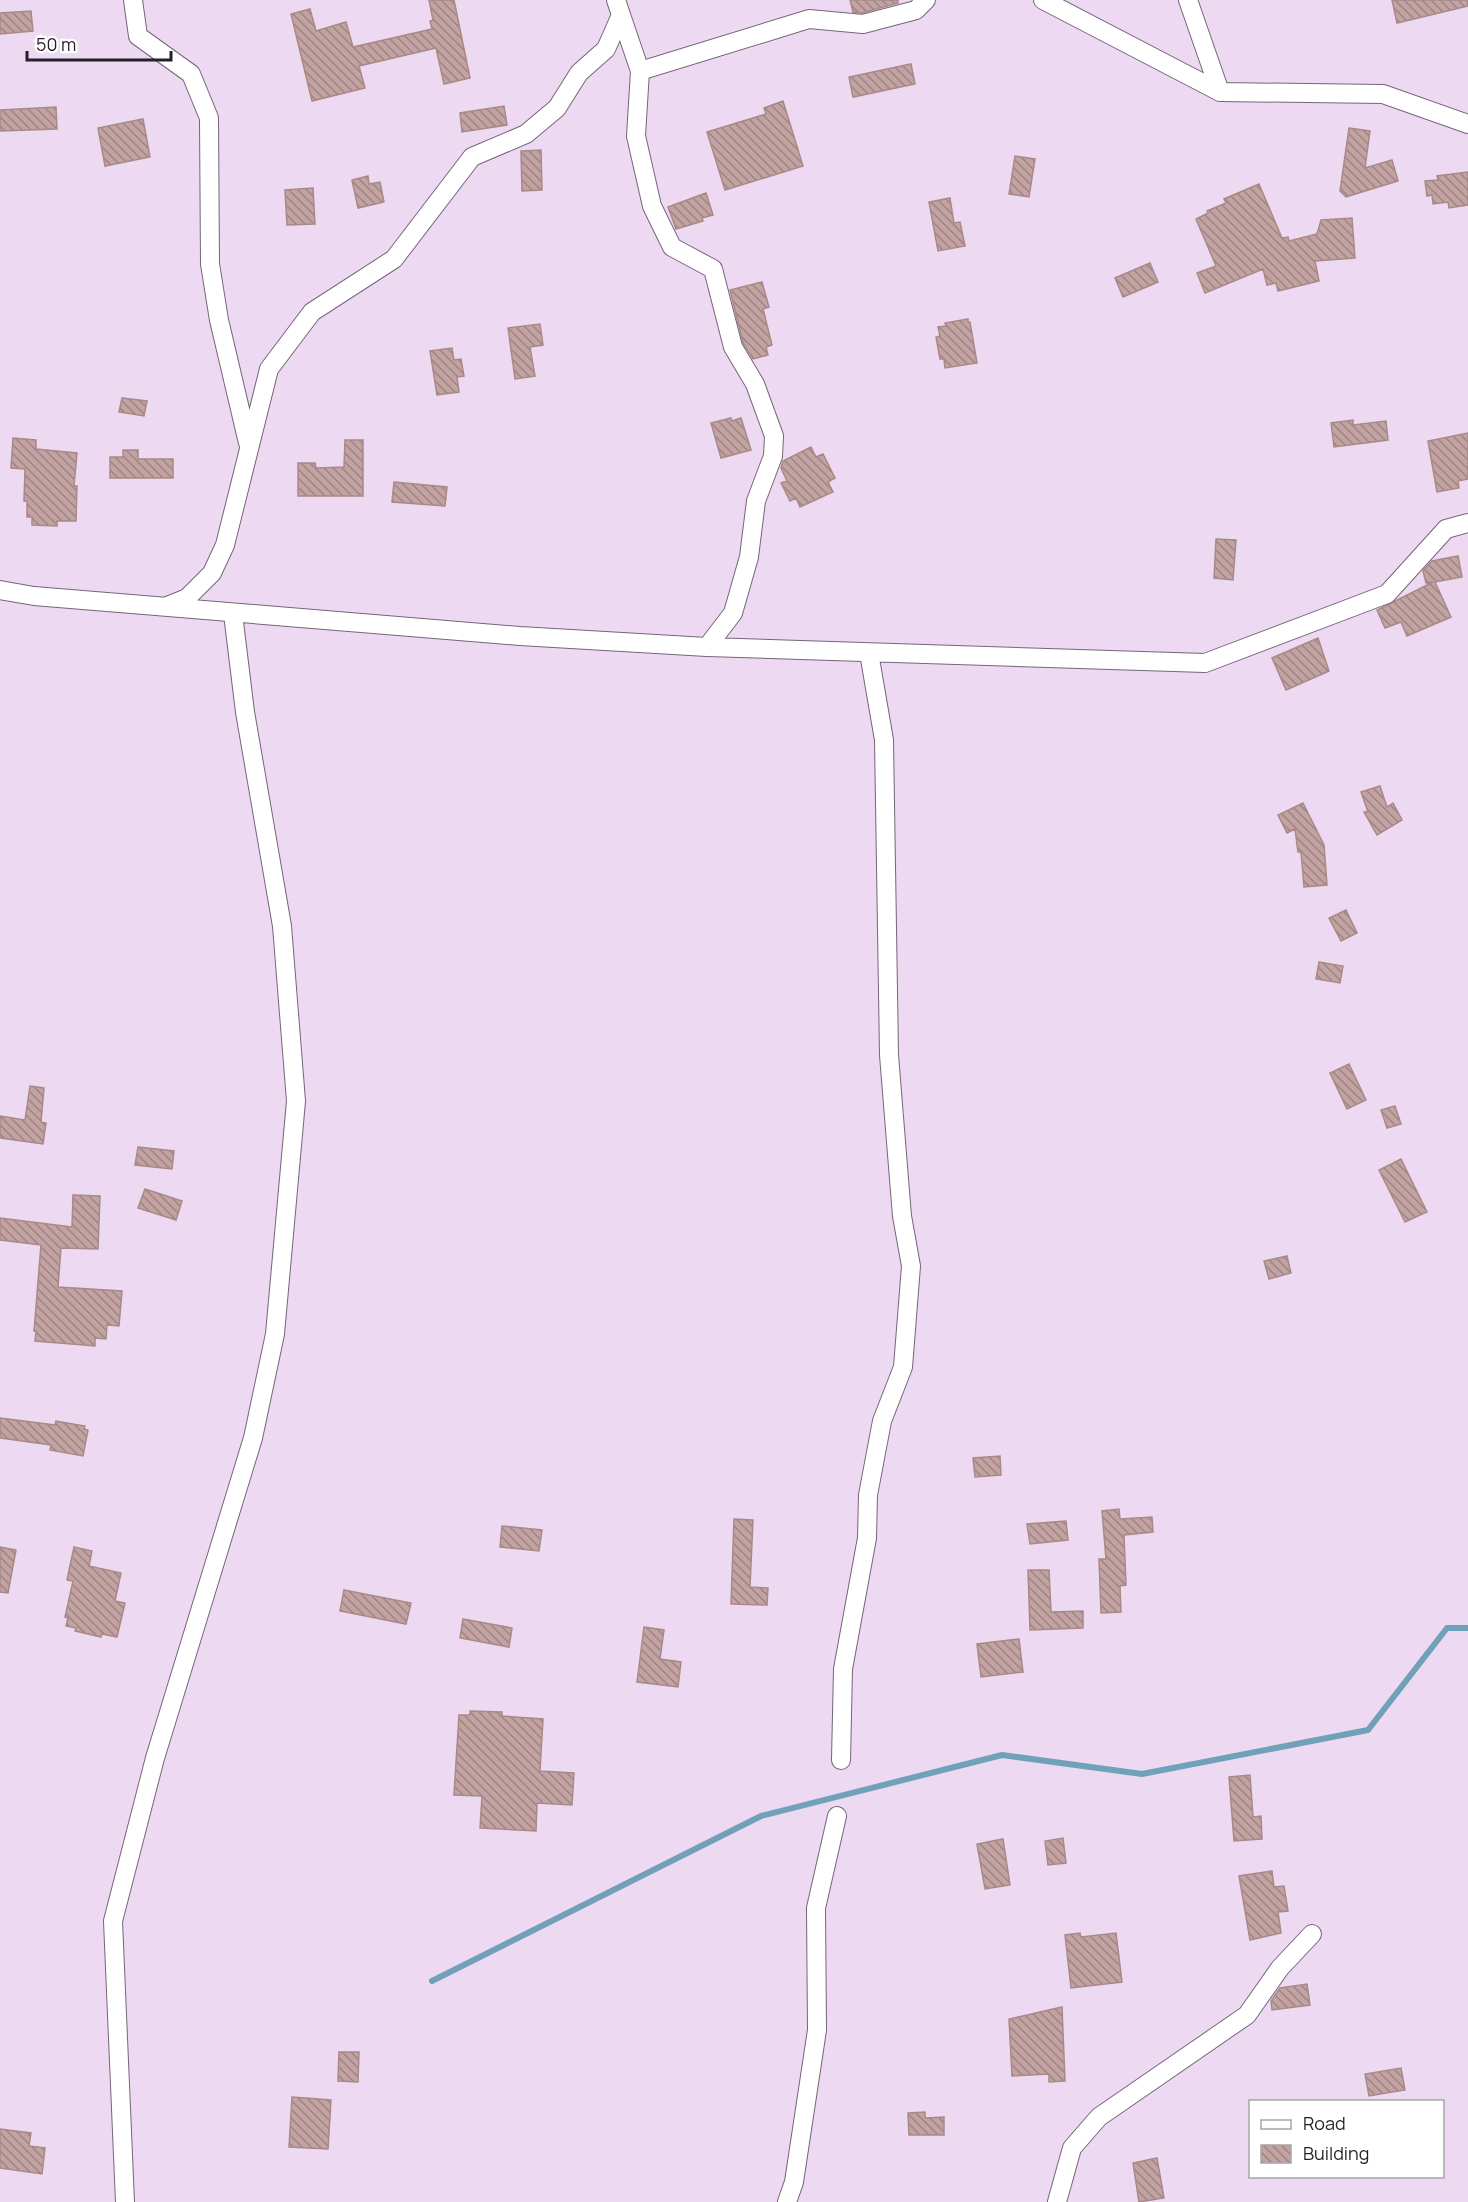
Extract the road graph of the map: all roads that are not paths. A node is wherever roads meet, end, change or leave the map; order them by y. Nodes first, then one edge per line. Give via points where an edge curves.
1 (133, 0) edge
2 (926, 0) edge
3 (1043, 0) edge
4 (1188, 0) edge
5 (619, 7) edge
6 (640, 71) junction
7 (1220, 92) junction
8 (1468, 124) edge
9 (249, 447) junction
10 (1468, 523) edge
11 (0, 590) edge
12 (164, 607) junction
13 (233, 614) junction
14 (707, 647) junction
15 (869, 652) junction
16 (841, 1760) dead end
17 (837, 1816) dead end
18 (1312, 1934) dead end
19 (125, 2202) edge
20 (787, 2202) edge
21 (1057, 2202) edge

1 - 9 street via 138,36 191,74 209,118 210,264
2 - 6 street via 916,10 863,24 809,19
3 - 7 street
4 - 7 street
5 - 6 street
5 - 9 street via 606,49 579,73 557,108 526,135 472,157 394,259 312,312 269,369
6 - 14 street via 636,136 651,206 672,247 713,269 734,347 755,384 774,436 773,456 756,501 748,557 733,613
7 - 8 street via 1383,94
9 - 12 street via 225,545 212,573 187,598
10 - 15 street via 1446,529 1387,594 1205,663
11 - 12 street
12 - 13 street
13 - 14 street
13 - 19 street via 245,712 282,926 296,1101 275,1334 253,1438 155,1758 113,1921
14 - 15 street
15 - 16 street via 884,740 889,1055 902,1216 911,1266 903,1367 882,1421 868,1495 867,1538 843,1669
17 - 20 street via 816,1908 817,2030 794,2182
18 - 21 street via 1280,1968 1247,2015 1099,2117 1072,2148

